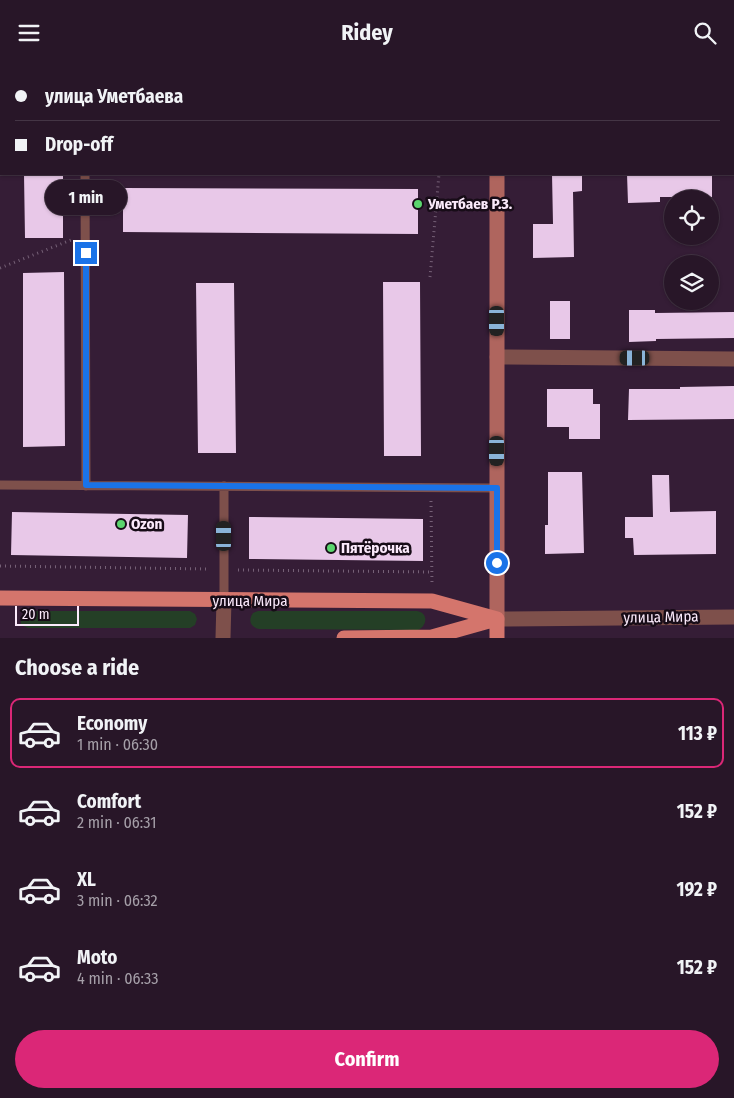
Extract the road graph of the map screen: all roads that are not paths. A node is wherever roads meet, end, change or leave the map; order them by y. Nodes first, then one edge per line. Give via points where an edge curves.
1 (85, 175) edge
2 (497, 175) edge
3 (497, 357) junction
4 (734, 359) edge
5 (0, 485) edge
6 (86, 485) junction
7 (224, 486) junction
8 (497, 488) junction
9 (0, 598) edge
10 (224, 600) junction
11 (734, 617) edge
12 (497, 619) junction
13 (224, 638) edge
14 (344, 638) edge
15 (497, 638) edge

1 - 6 lane
2 - 3 street
3 - 4 street
3 - 8 street
5 - 6 lane
6 - 7 lane
7 - 8 lane
7 - 10 lane
8 - 12 street
9 - 10 main road, улица Мира
10 - 12 main road, улица Мира via 432,601
10 - 13 street
11 - 12 street, улица Мира
12 - 14 main road, улица Мира via 432,637
12 - 15 main road

